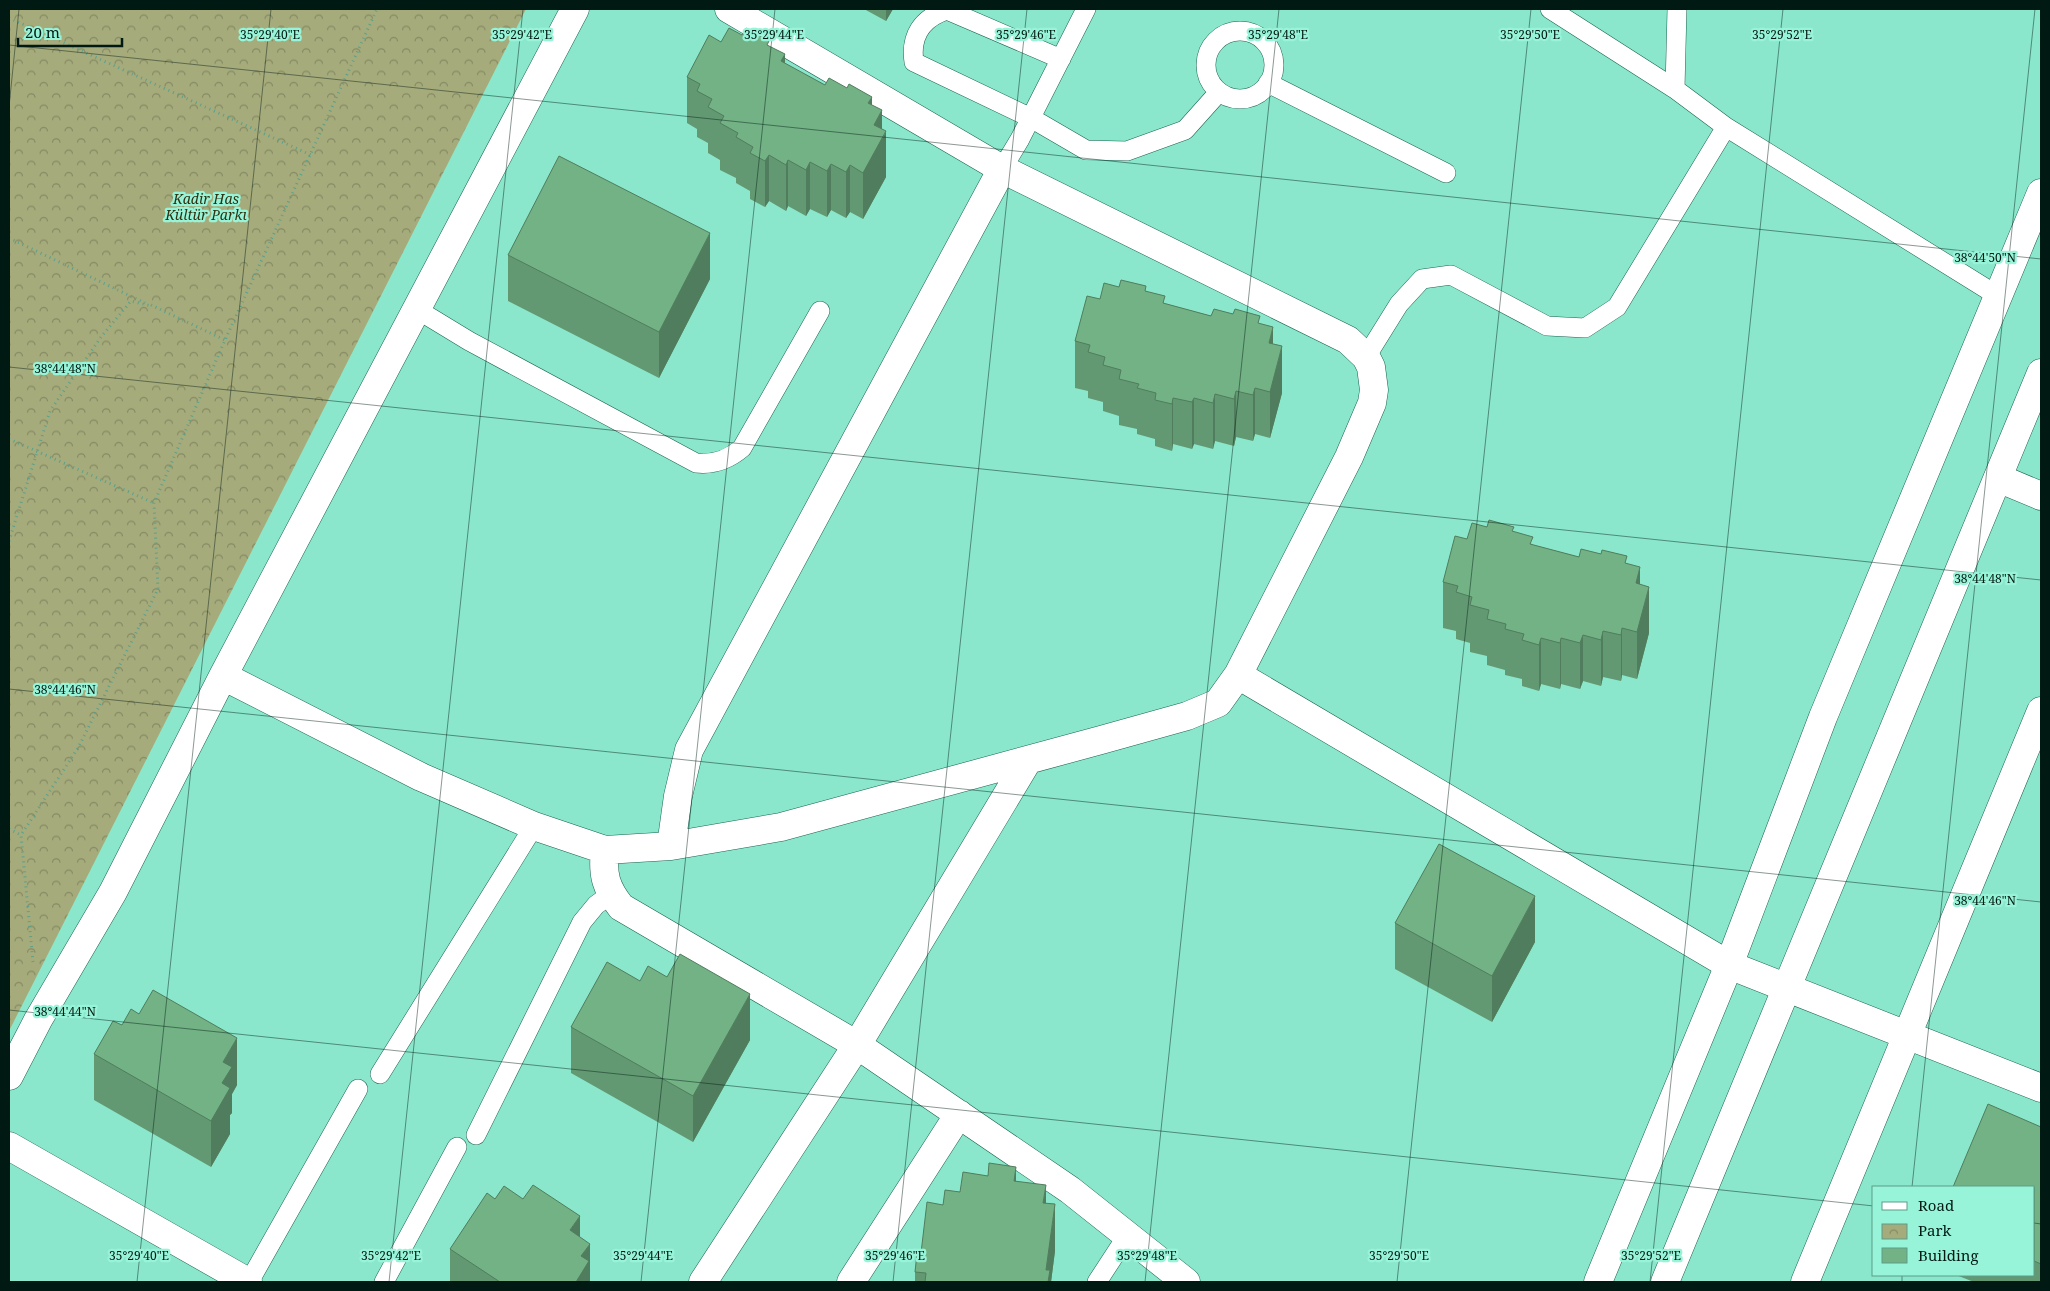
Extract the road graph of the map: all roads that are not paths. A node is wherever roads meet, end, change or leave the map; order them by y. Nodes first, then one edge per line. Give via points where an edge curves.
1 (575, 9) edge
2 (729, 9) edge
3 (1086, 9) edge
4 (1677, 9) edge
5 (1556, 11) edge
6 (1061, 60) junction
7 (1268, 83) junction
8 (1675, 89) junction
9 (1219, 92) junction
10 (1031, 118) junction
11 (1726, 126) junction
12 (1002, 169) junction
13 (1446, 173) dead end
14 (2041, 193) edge
15 (1998, 296) junction
16 (418, 310) junction
17 (820, 311) dead end
18 (1366, 358) junction
19 (2041, 373) edge
20 (1998, 478) junction
21 (2041, 496) edge
22 (1238, 675) junction
23 (224, 676) junction
24 (2041, 711) edge
25 (1028, 760) junction
26 (534, 826) junction
27 (671, 846) junction
28 (605, 850) junction
29 (611, 894) junction
30 (1729, 965) junction
31 (1787, 987) junction
32 (1908, 1035) junction
33 (857, 1045) junction
34 (380, 1074) dead end
35 (9, 1076) edge
36 (2041, 1088) edge
37 (358, 1089) dead end
38 (959, 1114) junction
39 (476, 1135) dead end
40 (9, 1146) edge
41 (457, 1147) dead end
42 (1127, 1236) junction
43 (248, 1282) edge
44 (384, 1282) edge
45 (703, 1282) edge
46 (851, 1282) edge
47 (1097, 1282) edge
48 (1186, 1282) edge
49 (1598, 1282) edge
50 (1665, 1282) edge
51 (1805, 1282) edge

1 - 16 street
2 - 12 street
3 - 6 lane
4 - 8 lane
5 - 8 lane
6 - 10 lane
6 - 10 lane via 947,10 925,21 917,32 914,62
7 - 9 lane via 1259,93 1246,99 1232,98
7 - 9 lane via 1274,70 1269,48 1251,33 1238,31 1224,35 1207,55 1206,69 1210,82
7 - 13 lane
8 - 11 lane
9 - 10 lane via 1184,130 1127,151 1086,150
10 - 12 lane
11 - 15 lane
11 - 18 lane via 1617,307 1585,328 1547,326 1451,276 1422,279 1400,304
12 - 18 street via 1348,340
12 - 27 street via 689,750
14 - 15 street
15 - 30 street via 1823,717
16 - 17 lane via 469,341 687,458 706,464 726,460 746,444
16 - 23 street
18 - 22 street via 1373,377 1372,403 1349,456
19 - 20 street
20 - 21 street
20 - 31 street
22 - 25 street via 1218,703 1161,724
22 - 30 street
23 - 26 street via 421,777
23 - 35 street via 113,892
24 - 32 street
25 - 27 street via 782,827
25 - 33 street
26 - 28 street
26 - 34 lane
27 - 28 street
28 - 29 street via 603,865
29 - 33 street via 621,906
29 - 39 lane via 596,905 582,922
30 - 31 street
30 - 49 street
31 - 32 street
31 - 50 street
32 - 36 street
32 - 51 street
33 - 38 street
33 - 45 street
37 - 43 lane
38 - 42 street via 1070,1190
38 - 46 street
40 - 43 street
41 - 44 lane
42 - 47 lane
42 - 48 street

